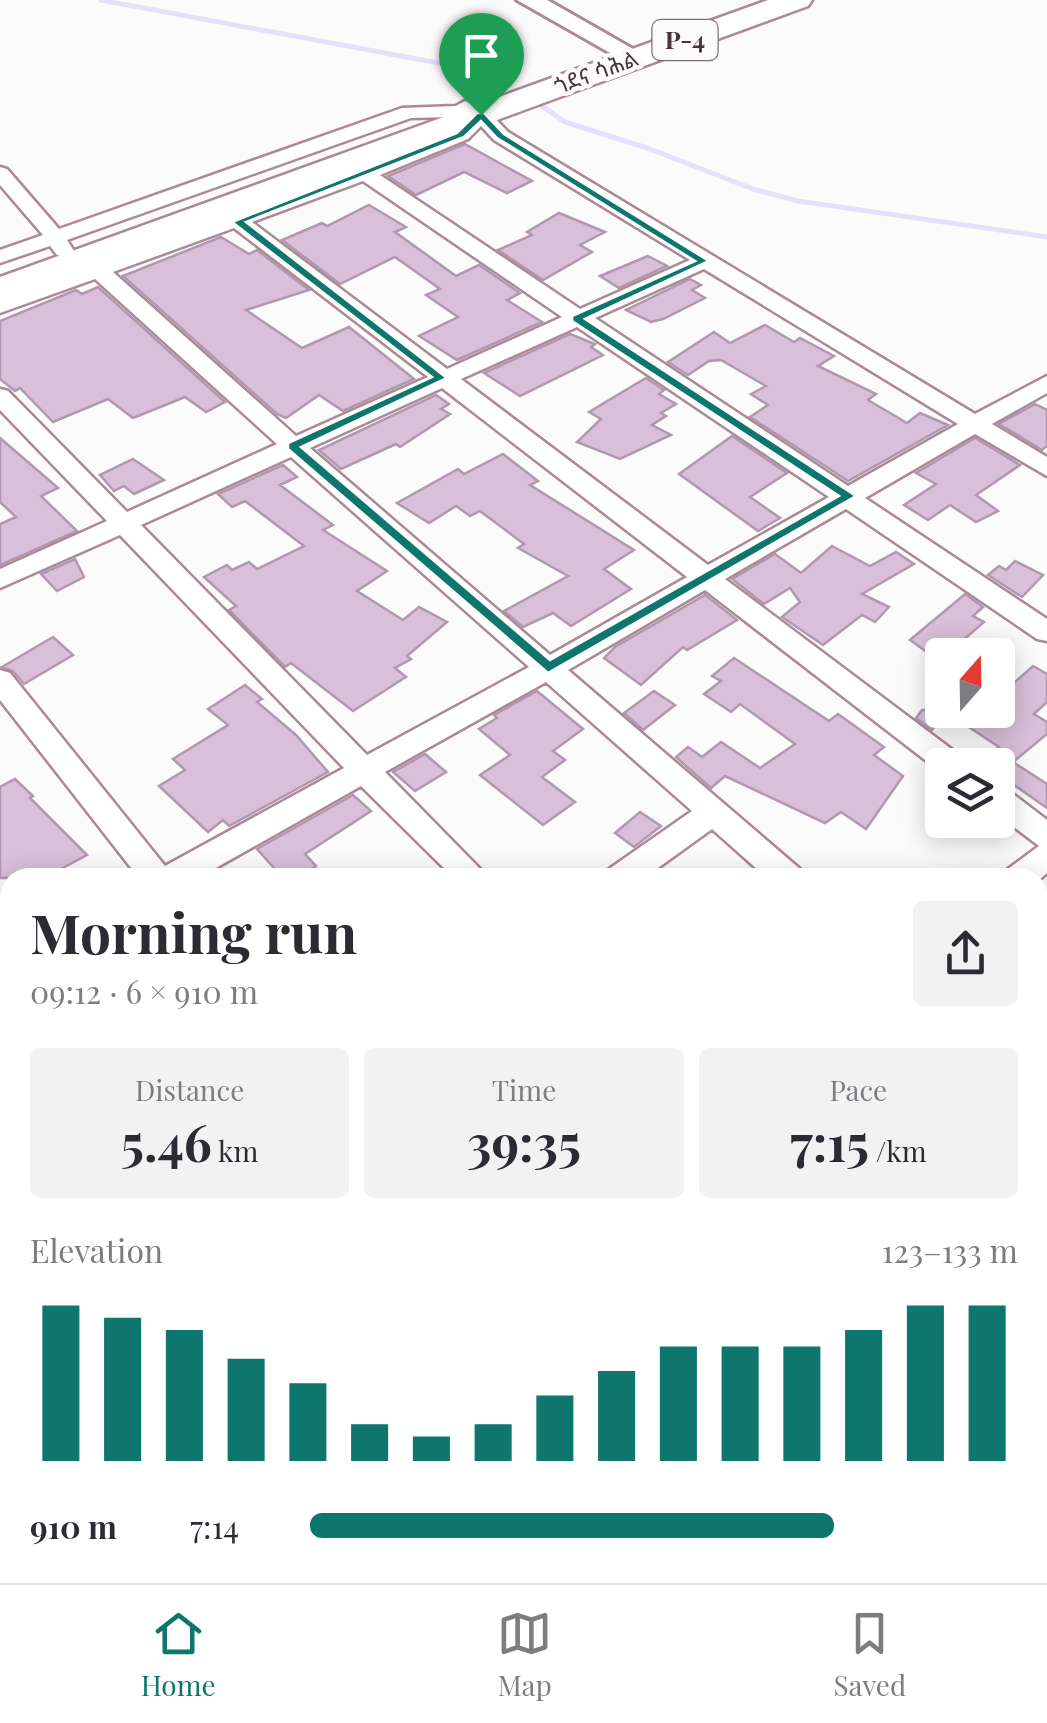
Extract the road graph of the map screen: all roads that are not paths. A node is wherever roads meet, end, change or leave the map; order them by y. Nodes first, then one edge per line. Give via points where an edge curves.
1 (529, 0) edge
2 (758, 0) edge
3 (798, 0) edge
4 (621, 49) junction
5 (466, 111) junction
6 (0, 173) edge
7 (365, 174) junction
8 (238, 222) junction
9 (74, 255) junction
10 (0, 258) edge
11 (704, 261) junction
12 (0, 274) edge
13 (0, 290) edge
14 (0, 306) edge
15 (576, 318) junction
16 (441, 378) junction
17 (1047, 383) edge
18 (0, 396) edge
19 (976, 423) junction
20 (292, 446) junction
21 (1047, 468) edge
22 (849, 496) junction
23 (122, 524) junction
24 (707, 578) junction
25 (0, 579) edge
26 (1047, 632) edge
27 (548, 668) junction
28 (0, 680) edge
29 (930, 748) edge
30 (362, 768) junction
31 (715, 811) junction
32 (1015, 813) edge
33 (1047, 837) edge
34 (150, 868) edge
35 (187, 868) edge
36 (464, 868) edge
37 (634, 868) edge
38 (778, 868) edge

1 - 4 street
2 - 4 highway, ጎደና ሳሕል / P-4
3 - 5 highway, ጎደና ሳሕል / P-4
4 - 5 highway, ጎደና ሳሕል / P-4
5 - 7 street via 461,135
5 - 9 highway, ጎደና ሳሕል / P-4
5 - 11 street
6 - 9 street
7 - 8 street
7 - 15 street
8 - 9 street
8 - 16 street
9 - 10 street
9 - 12 highway, ጎደና ሳሕል / P-4
9 - 13 highway, ጎደና ሳሕል / P-4
9 - 14 street
9 - 20 street
11 - 15 street
11 - 19 street
15 - 16 street
15 - 22 street
16 - 20 street
16 - 24 street
17 - 19 street
18 - 23 street
19 - 21 street
19 - 22 street
20 - 23 street
20 - 27 street
22 - 24 street
22 - 26 street
23 - 25 street
23 - 30 street
24 - 27 street
24 - 29 street
27 - 30 street
27 - 31 street
28 - 34 street
30 - 35 street
30 - 36 street
31 - 37 street
31 - 38 street
32 - 33 street

